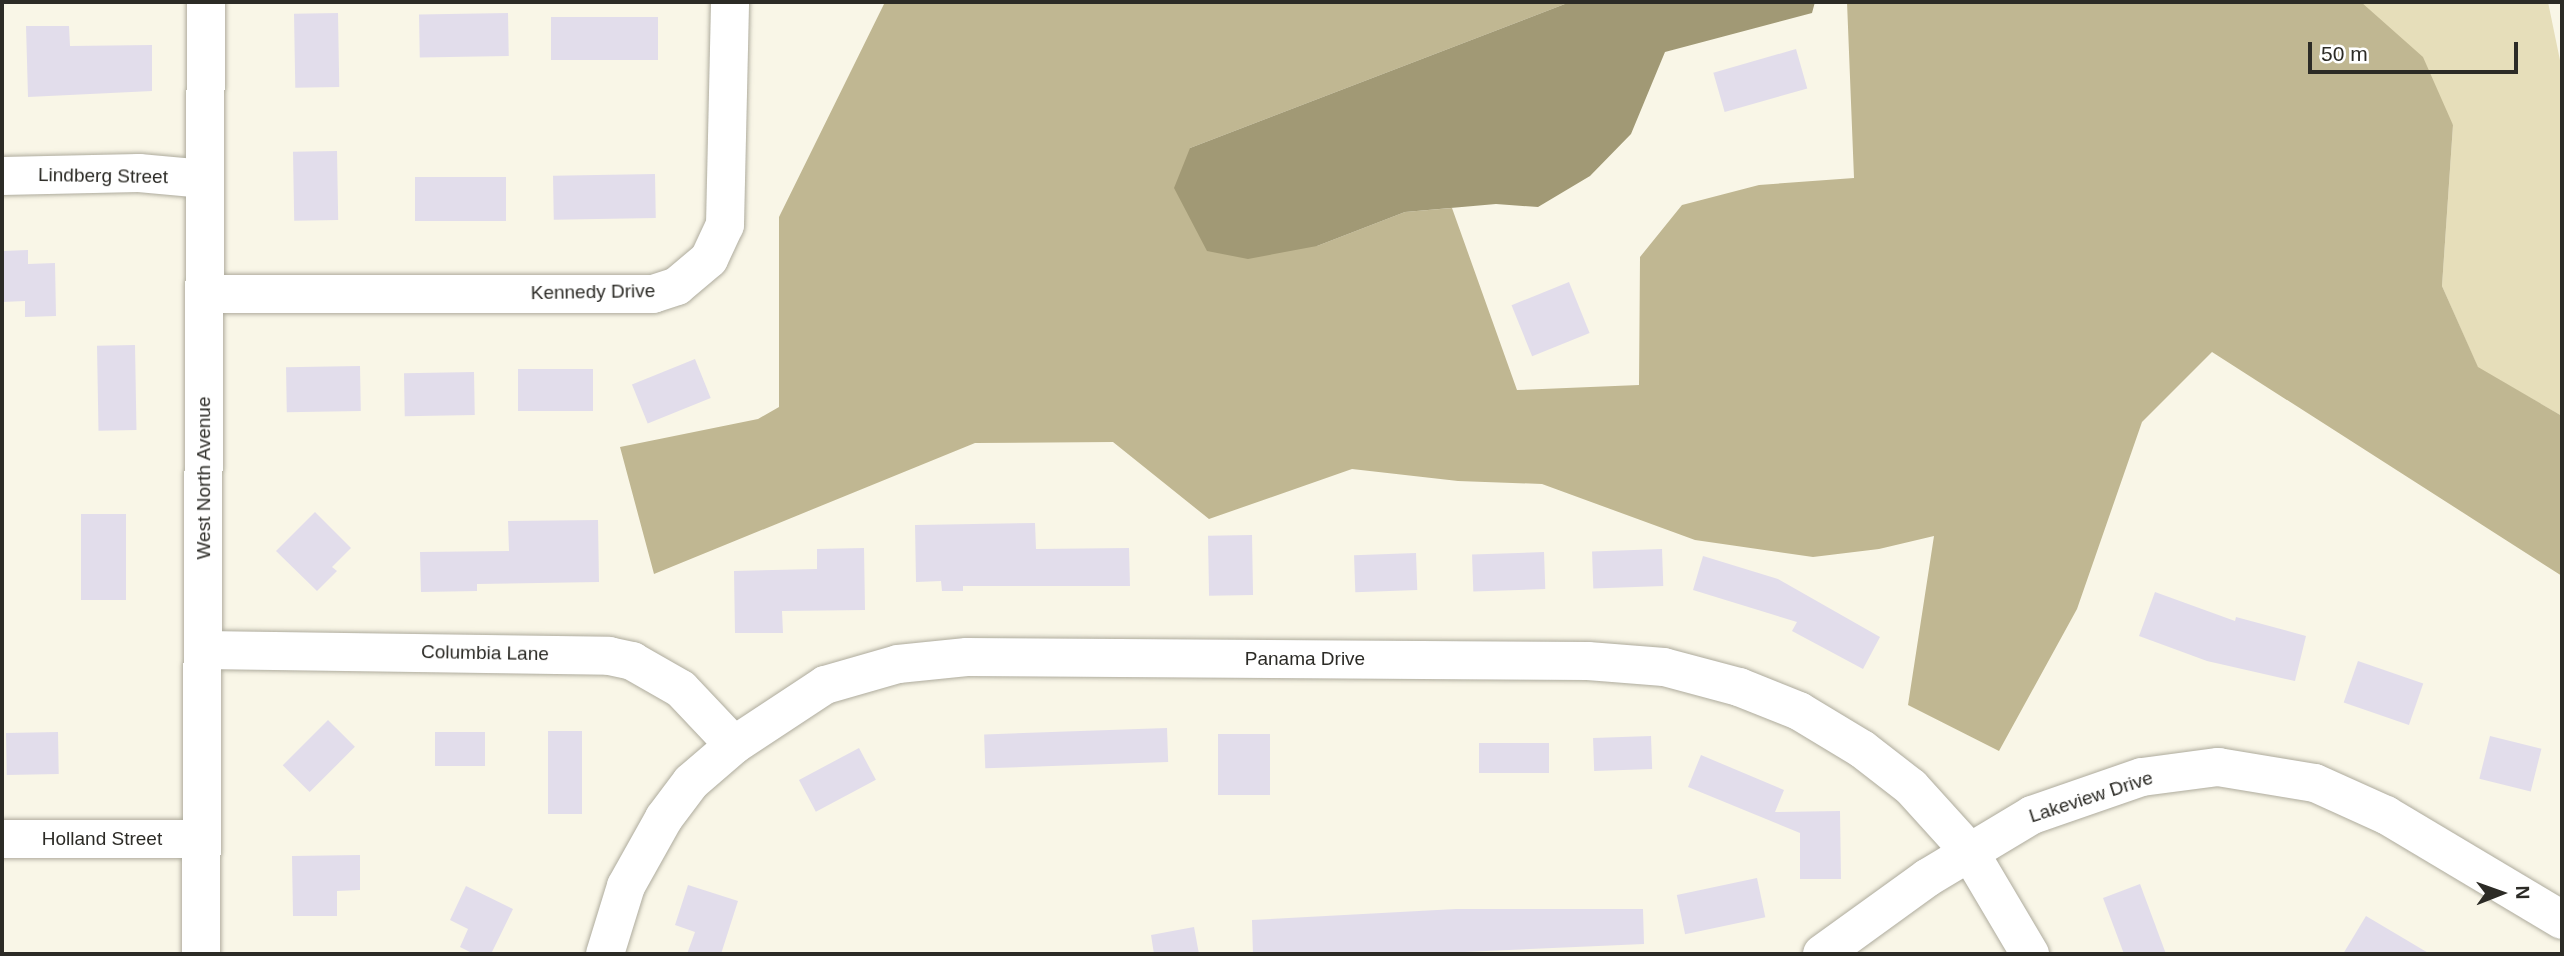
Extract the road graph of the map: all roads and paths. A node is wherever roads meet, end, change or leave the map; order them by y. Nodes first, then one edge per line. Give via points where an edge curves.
1 (206, 2) edge
2 (730, 2) edge
3 (2, 176) edge
4 (205, 180) junction
5 (205, 294) junction
6 (204, 650) junction
7 (734, 745) junction
8 (2, 839) edge
9 (202, 839) junction
10 (1969, 851) junction
11 (2562, 920) edge
12 (201, 954) edge
13 (605, 954) edge
14 (1822, 954) edge
15 (2031, 954) edge

1 - 4 street, West North Avenue
2 - 5 street, Kennedy Drive via 725,225 709,259 677,286 653,294
3 - 4 street, Lindberg Street via 139,173
4 - 5 street, West North Avenue
5 - 6 street, West North Avenue
6 - 7 street, Columbia Lane via 609,656 632,662 681,689
6 - 9 street, West North Avenue
7 - 10 street, Panama Drive via 825,685 928,659 1639,664 1739,687 1799,710 1886,766
7 - 13 street, Panama Drive via 691,782 664,818 626,886
8 - 9 street, Holland Street
9 - 12 street, West North Avenue
10 - 11 street, Lakeview Drive via 2032,815 2095,792 2185,769 2240,767 2315,783 2386,815
10 - 14 street, Lakeview Drive
10 - 15 street, Panama Drive

